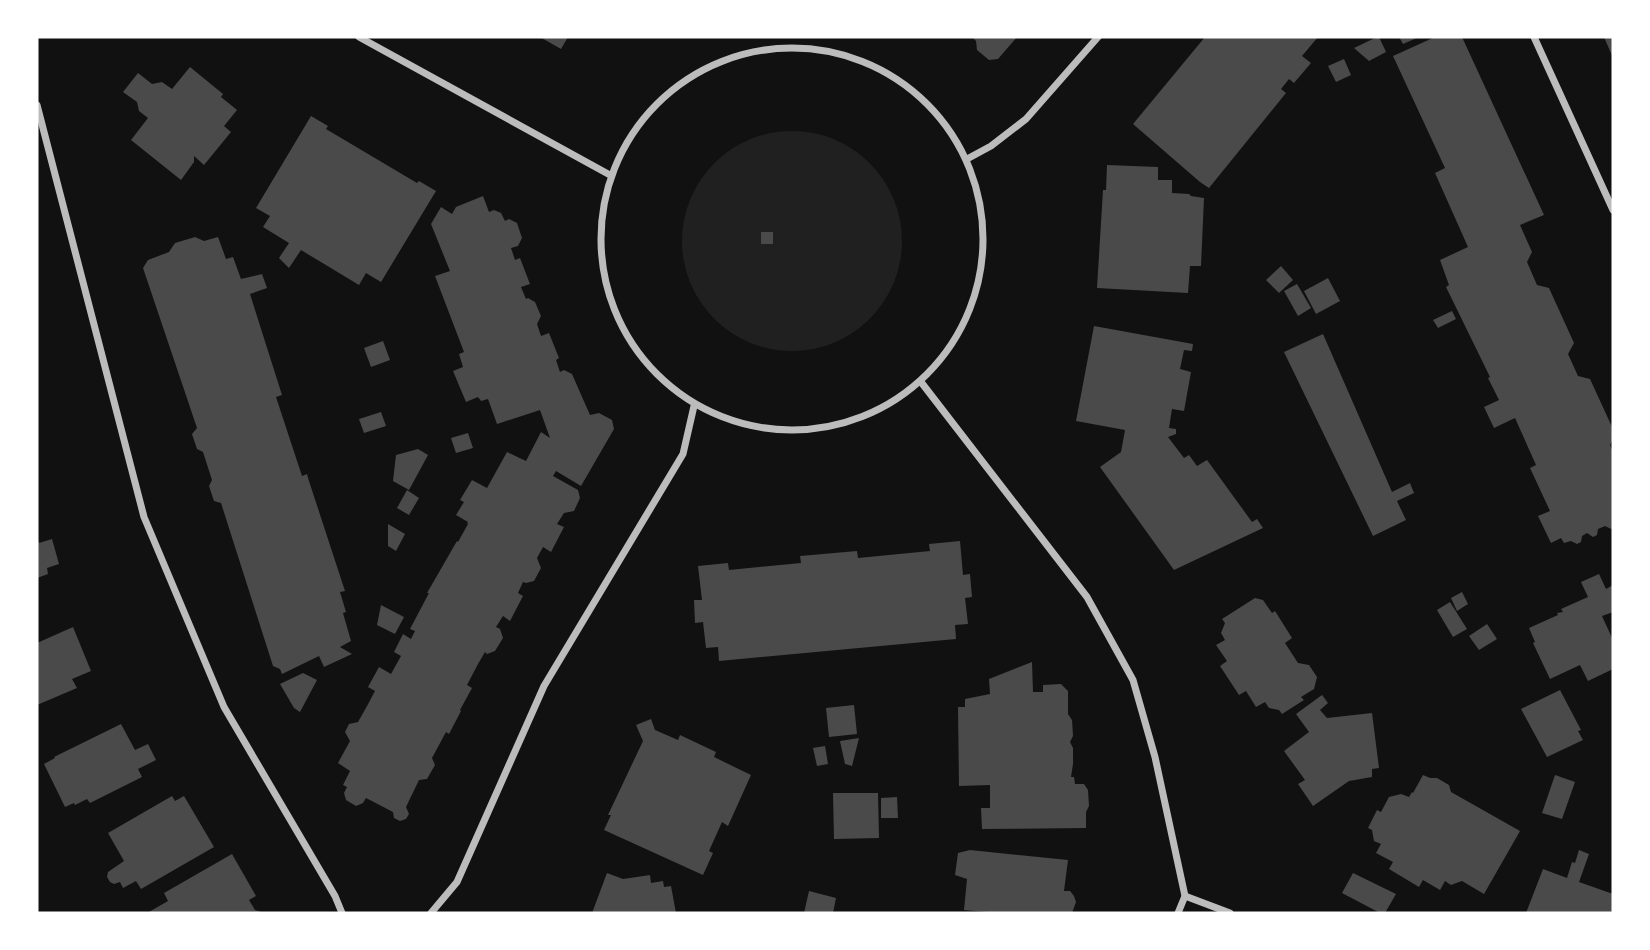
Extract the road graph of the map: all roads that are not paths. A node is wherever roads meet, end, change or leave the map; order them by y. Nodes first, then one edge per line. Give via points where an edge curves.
1 (359, 37) edge
2 (798, 37) edge
3 (1098, 37) edge
4 (1534, 37) edge
5 (799, 46) junction
6 (37, 105) edge
7 (967, 159) junction
8 (610, 175) junction
9 (1613, 210) edge
10 (921, 382) junction
11 (694, 406) junction
12 (1185, 896) junction
13 (342, 913) edge
14 (431, 913) edge
15 (1178, 913) edge
16 (1230, 913) edge

1 - 8 street
2 - 5 street
3 - 7 street via 1026,119
4 - 9 street
5 - 7 street via 860,59 929,104
5 - 8 street via 735,55 682,81 637,124
6 - 13 street via 144,517 224,707
7 - 10 street via 984,229 979,282 959,335
8 - 11 street via 599,242 618,323 650,369
10 - 11 street via 867,417 816,430 746,426
10 - 12 street via 1087,597 1133,680
11 - 14 street via 683,454 544,686 457,882
12 - 15 street
12 - 16 street

